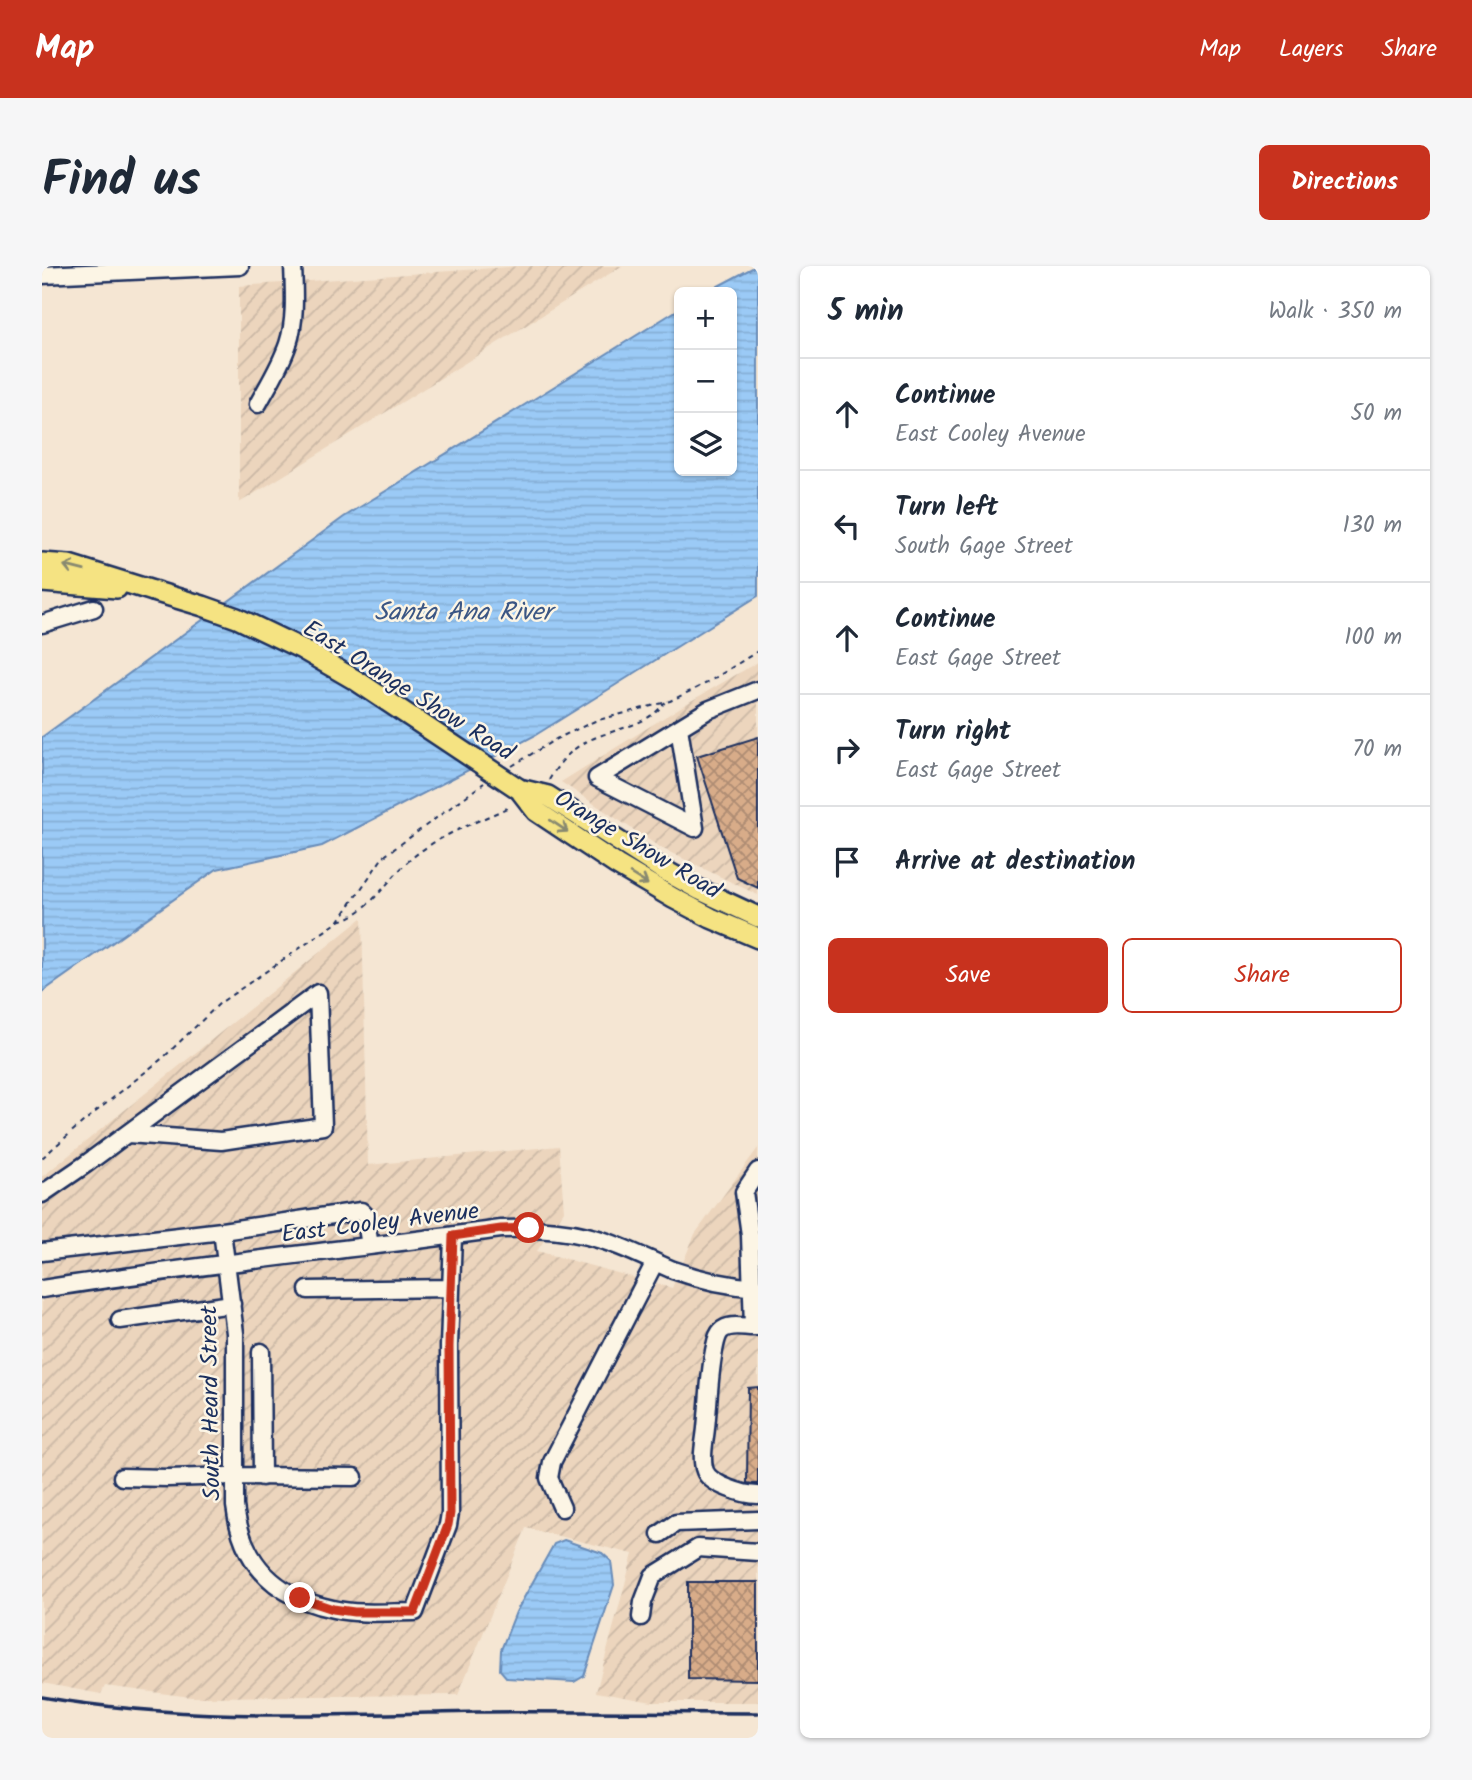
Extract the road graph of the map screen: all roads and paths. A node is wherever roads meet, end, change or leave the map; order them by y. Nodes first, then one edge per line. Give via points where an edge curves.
1 (240, 266) edge
2 (293, 266) edge
3 (146, 268) edge
4 (42, 275) edge
5 (258, 404) dead end
6 (42, 562) edge
7 (42, 582) edge
8 (153, 591) junction
9 (94, 608) dead end
10 (42, 624) edge
11 (758, 651) edge
12 (758, 690) edge
13 (665, 702) junction
14 (678, 728) junction
15 (507, 769) dead end
16 (548, 781) dead end
17 (485, 782) dead end
18 (519, 789) junction
19 (507, 808) dead end
20 (682, 880) junction
21 (673, 898) junction
22 (758, 917) edge
23 (338, 922) junction
24 (758, 938) edge
25 (128, 1134) junction
26 (42, 1158) edge
27 (758, 1171) edge
28 (42, 1194) edge
29 (222, 1231) junction
30 (453, 1236) junction
31 (370, 1246) junction
32 (42, 1252) edge
33 (655, 1262) junction
34 (226, 1264) junction
35 (451, 1288) junction
36 (755, 1288) edge
37 (42, 1289) edge
38 (308, 1290) dead end
39 (232, 1304) junction
40 (120, 1320) dead end
41 (755, 1327) edge
42 (261, 1352) dead end
43 (235, 1476) junction
44 (122, 1477) dead end
45 (262, 1477) junction
46 (354, 1477) dead end
47 (758, 1495) edge
48 (562, 1508) dead end
49 (758, 1520) edge
50 (660, 1534) dead end
51 (758, 1552) edge
52 (641, 1617) dead end

1 - 3 street
2 - 5 street via 289,342
3 - 4 street
8 -> 6 main road, East Orange Show Road via 69,565
7 - 8 main road, East Orange Show Road
8 - 18 main road, East Orange Show Road, bridge via 237,618 302,649
9 - 10 street
11 - 13 path via 707,683
12 - 14 street
13 - 15 path via 595,721
13 - 16 path via 643,721 582,744 561,761
14 - 14 street via 597,778 695,828 687,778
17 - 23 path via 383,857
18 - 20 main road, Orange Show Road via 548,796
18 -> 21 main road, Orange Show Road via 536,810
19 - 23 path via 430,845 360,910
20 - 21 main road
20 - 22 main road, Orange Show Road
21 - 24 main road, Orange Show Road
23 - 26 path via 220,1003 164,1057
25 - 25 street via 307,1001 318,993 323,1126 221,1141
25 - 28 street
27 - 36 street via 744,1192
29 - 31 street via 361,1212
29 - 32 street
29 - 34 street, South Heard Street
30 - 31 street, East Cooley Avenue
30 - 33 street, East Cooley Avenue via 501,1229 562,1231 614,1244
30 - 35 street
31 - 34 street, East Cooley Avenue
33 - 36 street, East Cooley Avenue via 691,1276
33 - 48 street via 552,1462 550,1478
34 - 37 street, East Cooley Avenue
34 - 39 street, South Heard Street
35 - 38 street
35 - 43 street, South Heard Street via 448,1525 415,1612 333,1609 286,1591 262,1573 237,1523
36 - 41 street
39 - 40 street
39 - 43 street, South Heard Street
41 - 47 street via 729,1326 715,1343 704,1452 705,1472 711,1479
42 - 45 street
43 - 44 street
43 - 45 street
45 - 46 street
49 - 50 street via 676,1522
51 - 52 street via 698,1548 653,1576

